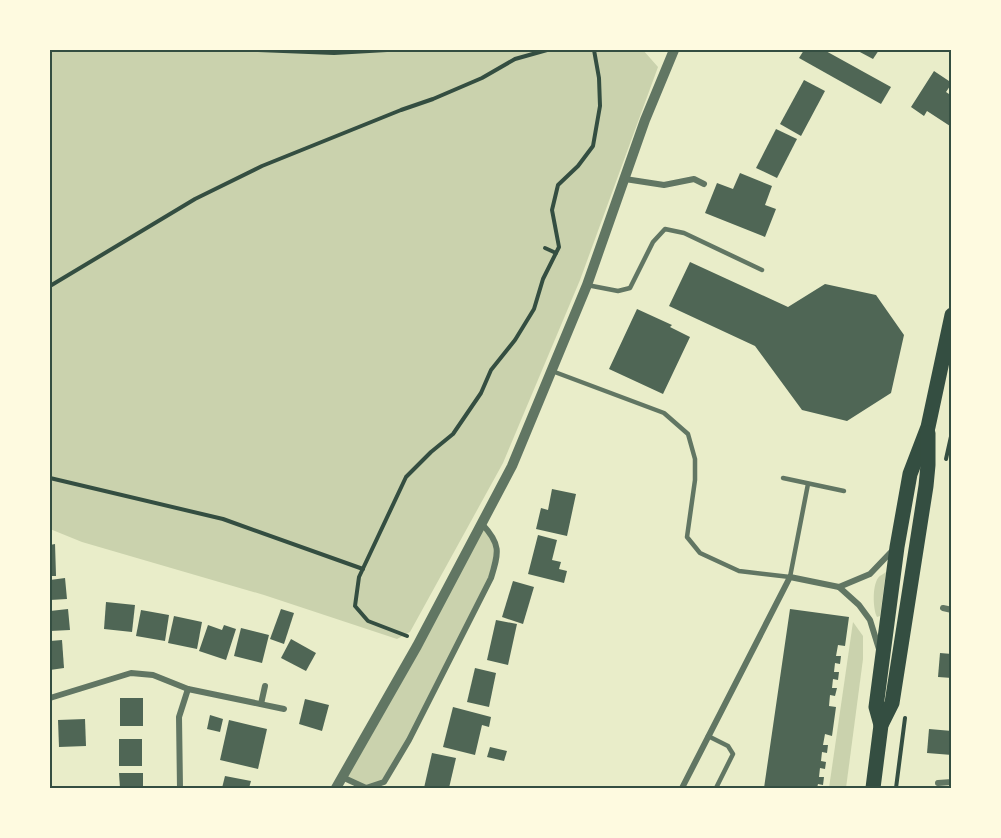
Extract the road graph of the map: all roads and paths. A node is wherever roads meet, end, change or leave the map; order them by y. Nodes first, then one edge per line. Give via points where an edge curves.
1 (258, 50) edge
2 (387, 50) edge
3 (547, 50) edge
4 (594, 50) edge
5 (670, 51) edge
6 (626, 179) junction
7 (704, 184) dead end
8 (545, 248) dead end
9 (556, 253) junction
10 (762, 270) dead end
11 (586, 285) junction
12 (50, 286) edge
13 (951, 315) edge
14 (552, 371) junction
15 (928, 427) junction
16 (50, 478) edge
17 (783, 478) dead end
18 (808, 484) junction
19 (844, 490) dead end
20 (482, 524) junction
21 (897, 547) junction
22 (363, 569) junction
23 (790, 577) junction
24 (839, 587) junction
25 (943, 608) dead end
26 (951, 610) edge
27 (420, 640) junction
28 (881, 658) junction
29 (265, 686) dead end
30 (188, 688) junction
31 (50, 698) edge
32 (261, 704) junction
33 (284, 710) dead end
34 (903, 723) dead end
35 (880, 725) junction
36 (708, 736) junction
37 (342, 777) junction
38 (951, 782) edge
39 (938, 783) dead end
40 (180, 789) edge
41 (336, 789) edge
42 (681, 789) edge
43 (716, 789) edge
44 (873, 789) edge
45 (896, 789) edge

1 - 2 path
3 - 12 path via 515,59 433,99 262,166 195,199
4 - 9 path via 600,106 593,146 558,185 552,210 559,247
5 - 6 street
6 - 7 street via 664,185 694,179
6 - 11 street
8 - 9 path
9 - 22 path via 534,309 491,370 482,393 453,434 406,477
10 - 11 lane via 684,233 665,229 653,242 630,288 618,291
11 - 14 street
13 - 15 main road
14 - 20 street via 512,466
14 - 23 lane via 664,413 688,434 694,459 696,480 687,537 700,553 739,571
15 - 21 main road via 910,474
15 - 35 main road via 926,486 892,703
16 - 22 path via 223,519
17 - 18 lane
18 - 19 lane
18 - 23 lane
20 - 27 street
20 - 37 street via 498,545 491,578 409,740 384,783 366,788
21 - 24 street via 870,574
21 - 28 main road
22 - 27 path via 355,606 368,621
23 - 24 street
23 - 36 street
24 - 28 street via 870,620
25 - 26 street
27 - 37 street
28 - 35 main road via 876,707
29 - 32 street
30 - 31 street via 153,675 131,673
30 - 32 street
30 - 40 street via 179,717
32 - 33 street
34 - 45 path
35 - 44 main road
36 - 42 street
36 - 43 lane via 728,746 733,754
37 - 41 street
38 - 39 street

